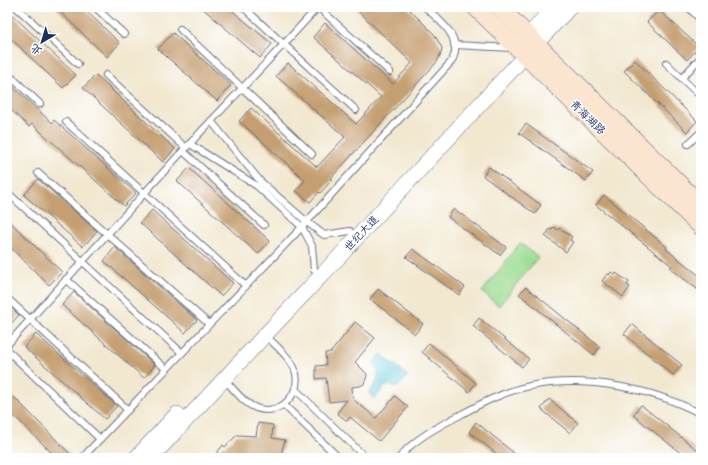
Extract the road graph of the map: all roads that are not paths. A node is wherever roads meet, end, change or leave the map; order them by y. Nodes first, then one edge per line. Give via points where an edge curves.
1 (16, 7) edge
2 (95, 7) edge
3 (243, 7) edge
4 (318, 7) edge
5 (425, 7) edge
6 (475, 7) edge
7 (499, 7) edge
8 (554, 7) edge
9 (570, 7) edge
10 (688, 7) edge
11 (701, 20) edge
12 (180, 29) dead end
13 (124, 34) dead end
14 (284, 44) junction
15 (454, 45) junction
16 (526, 46) junction
17 (701, 57) edge
18 (666, 63) dead end
19 (78, 64) dead end
20 (390, 72) dead end
21 (7, 73) edge
22 (106, 75) dead end
23 (682, 78) junction
24 (243, 88) junction
25 (701, 97) edge
26 (40, 104) dead end
27 (356, 110) dead end
28 (211, 121) junction
29 (66, 122) dead end
30 (701, 132) edge
31 (688, 144) dead end
32 (186, 147) junction
33 (312, 154) dead end
34 (38, 173) dead end
35 (7, 192) edge
36 (145, 193) junction
37 (701, 206) edge
38 (264, 225) dead end
39 (305, 225) junction
40 (701, 227) edge
41 (350, 231) junction
42 (107, 235) junction
43 (82, 262) junction
44 (314, 270) junction
45 (66, 280) junction
46 (246, 286) junction
47 (7, 298) edge
48 (30, 319) junction
49 (209, 324) junction
50 (265, 335) junction
51 (7, 345) edge
52 (7, 350) edge
53 (182, 353) junction
54 (166, 369) junction
55 (224, 379) junction
56 (295, 389) junction
57 (284, 405) junction
58 (128, 410) junction
59 (701, 414) edge
60 (100, 439) junction
61 (82, 458) edge
62 (136, 458) edge
63 (151, 458) edge
64 (339, 458) edge
65 (366, 458) edge
66 (399, 458) edge

1 - 19 lane
2 - 13 lane
3 - 14 lane
4 - 14 lane
4 - 20 lane
5 - 15 lane via 446,28 453,38
6 - 16 main road, 青海湖路
7 - 16 main road, 青海湖路
8 - 16 street, 世纪大道
9 - 16 street, 世纪大道
10 - 11 lane
12 - 24 lane
14 - 24 lane
14 - 27 lane
15 - 16 lane
15 - 39 lane via 452,61
16 - 37 main road, 青海湖路
16 - 40 main road, 青海湖路
16 - 41 street, 世纪大道
16 - 50 street, 世纪大道 via 337,259
17 - 23 lane
18 - 23 lane
21 - 26 lane
22 - 32 lane
23 - 25 lane
24 - 28 lane
24 - 33 lane
28 - 32 lane
28 - 39 lane via 260,180
29 - 36 lane
30 - 31 lane
32 - 36 lane
32 - 38 lane
32 - 39 lane via 257,186
34 - 42 lane
35 - 43 lane
36 - 42 lane
36 - 46 lane
39 - 41 lane via 324,235
39 - 44 lane via 312,246
39 - 46 lane
41 - 44 street, 世纪大道
42 - 43 lane
42 - 49 lane
43 - 45 lane
43 - 53 lane
44 - 62 street, 世纪大道
45 - 48 lane
45 - 54 lane
46 - 49 lane
47 - 48 lane
48 - 51 lane
48 - 58 lane
49 - 53 lane
50 - 55 street, 世纪大道
50 - 56 lane via 295,369
52 - 60 lane
53 - 54 lane
54 - 58 lane
55 - 57 lane via 256,408 266,410
55 - 63 street, 世纪大道
56 - 57 lane
56 - 65 lane
57 - 64 lane
58 - 60 lane
59 - 66 lane via 648,393 611,385 568,382 530,386 491,399 450,420 414,443
60 - 61 lane

